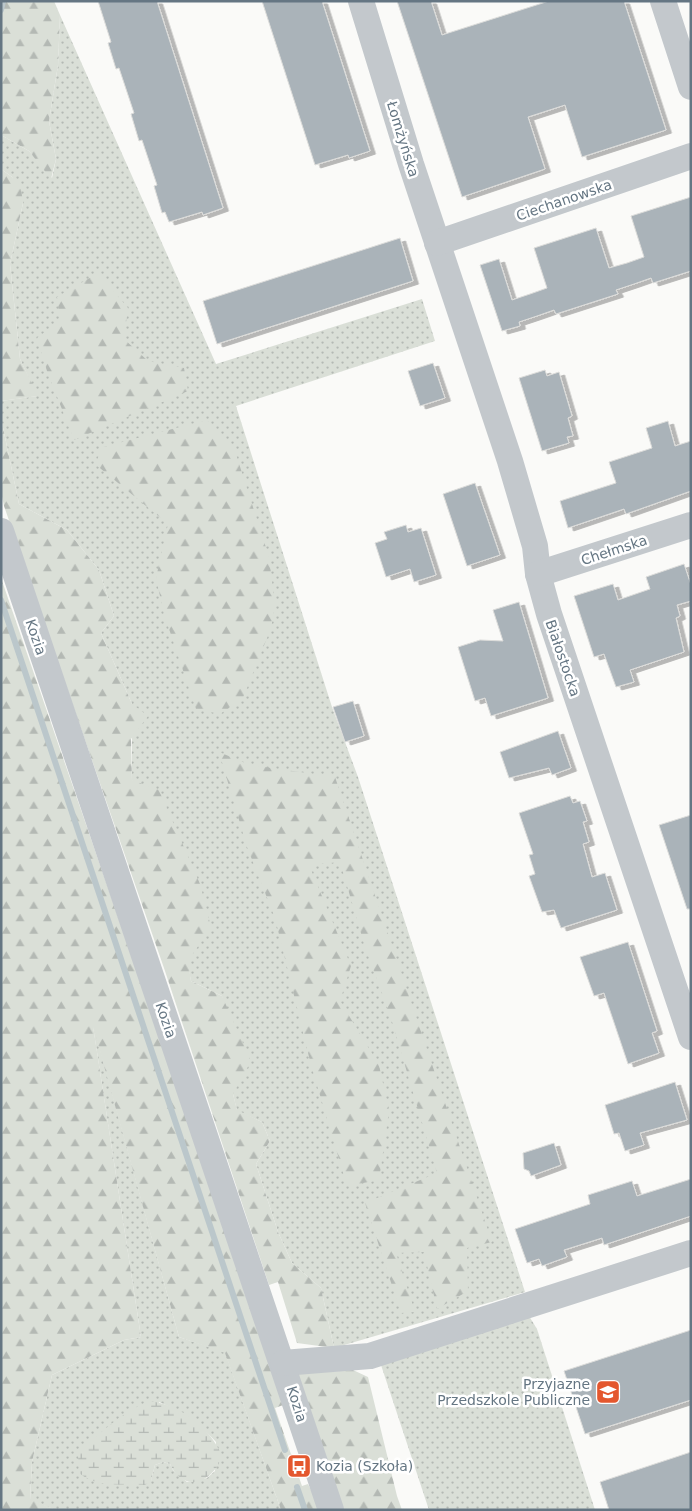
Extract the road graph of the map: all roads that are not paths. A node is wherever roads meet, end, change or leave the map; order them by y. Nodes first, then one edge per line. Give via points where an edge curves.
1 (361, 1) edge
2 (663, 1) edge
3 (691, 87) edge
4 (691, 156) edge
5 (437, 244) junction
6 (447, 275) joint
7 (691, 525) edge
8 (1, 531) edge
9 (538, 574) junction
10 (690, 1030) edge
11 (691, 1253) edge
12 (283, 1364) junction
13 (331, 1510) edge

1 - 5 street, Łomżyńska
2 - 3 street
4 - 5 street, Ciechanowska
5 - 6 street, Łomżyńska
6 - 9 street, Białostocka via 510,461 535,546
7 - 9 street, Chełmska
8 - 12 street, Kozia
9 - 10 street, Białostocka
11 - 12 street via 370,1356
12 - 13 street, Kozia

